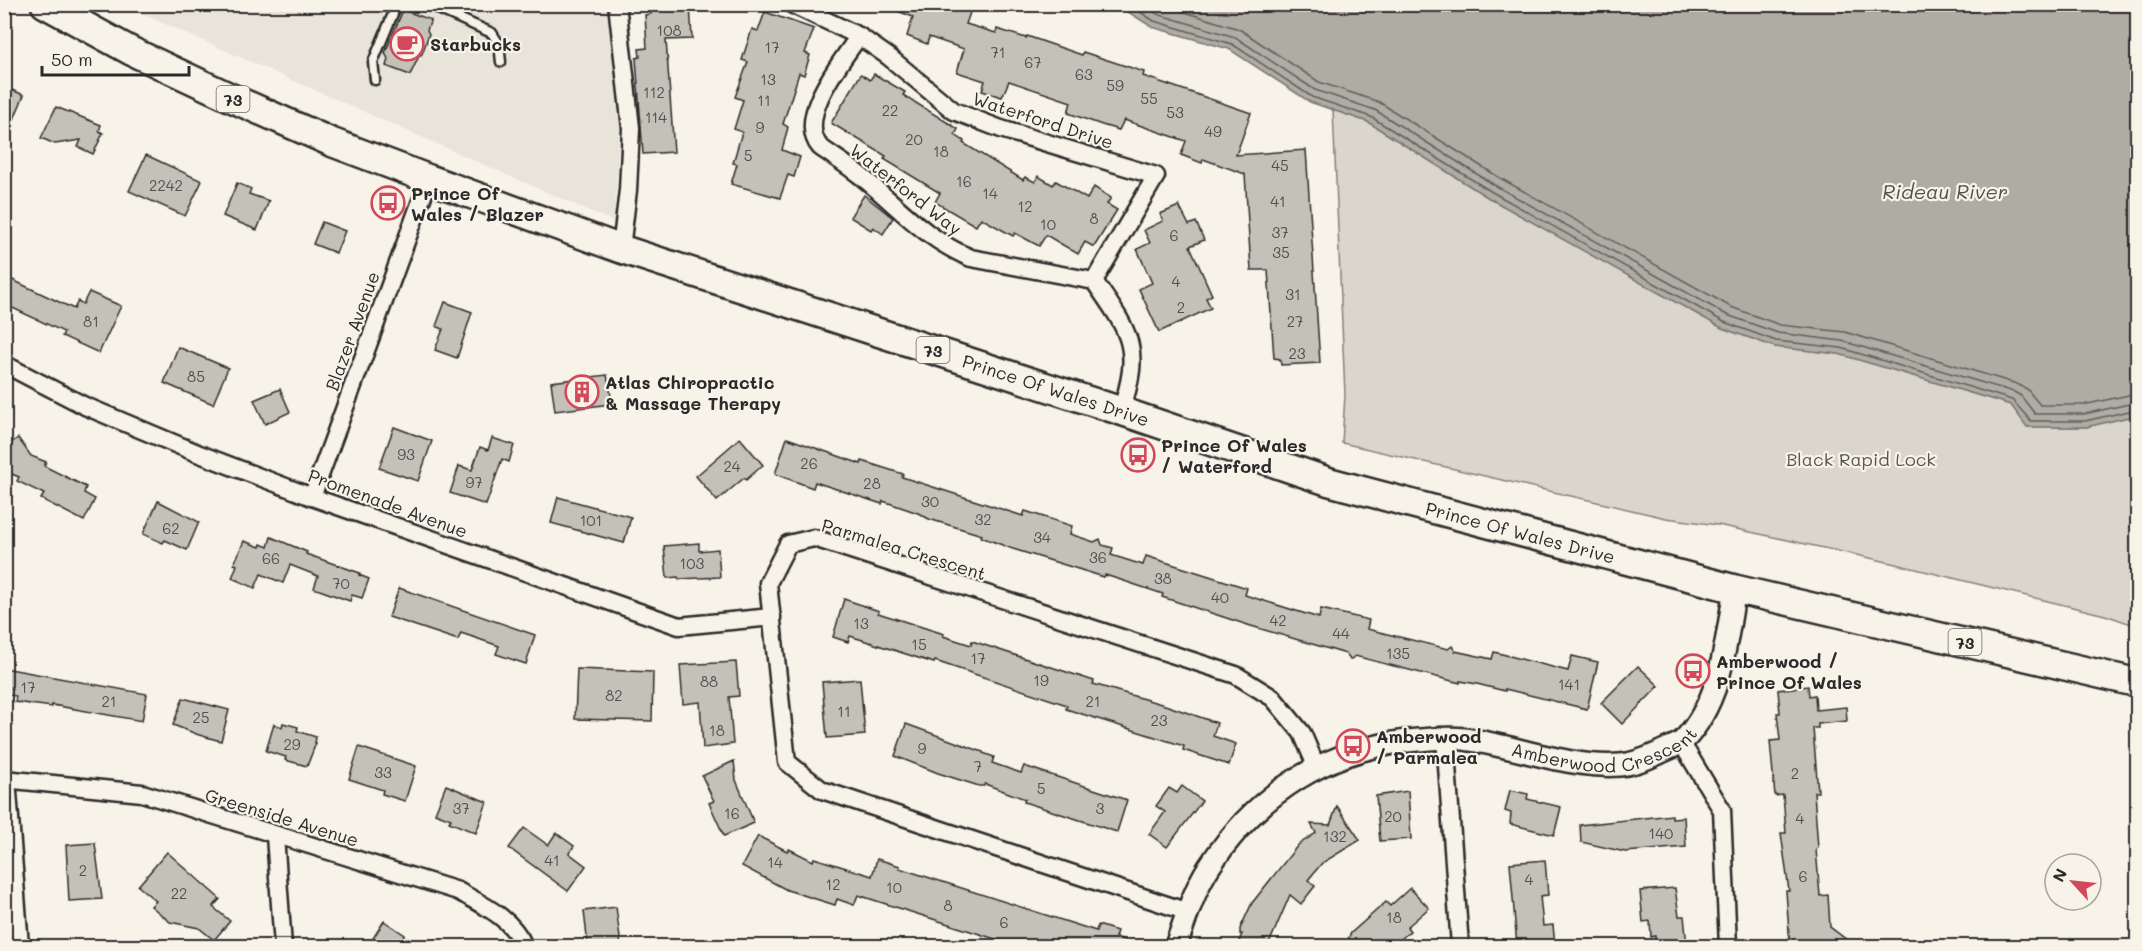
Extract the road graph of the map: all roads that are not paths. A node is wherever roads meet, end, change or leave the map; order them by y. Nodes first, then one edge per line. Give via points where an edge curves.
1 (45, 4) edge
2 (396, 4) edge
3 (427, 4) edge
4 (617, 4) edge
5 (791, 4) edge
6 (859, 36) junction
7 (501, 62) dead end
8 (375, 80) dead end
9 (429, 179) junction
10 (621, 249) junction
11 (1094, 281) junction
12 (4, 364) edge
13 (1121, 411) junction
14 (312, 497) junction
15 (1735, 589) junction
16 (772, 617) junction
17 (2138, 682) edge
18 (1445, 738) junction
19 (1681, 742) junction
20 (1317, 768) junction
21 (6, 779) edge
22 (275, 836) junction
23 (1188, 912) junction
24 (20, 946) edge
25 (283, 946) edge
26 (524, 946) edge
27 (1176, 946) edge
28 (1460, 946) edge
29 (1728, 946) edge

1 - 9 main road, Prince Of Wales Drive / 73 via 131,51 236,100
2 - 8 lane via 373,62
3 - 7 lane via 492,33 499,44
4 - 10 street via 631,128
5 - 6 street, Waterford Drive
6 - 11 street, Waterford Way via 816,108 814,134 820,147 861,175 935,241 953,251 971,258
6 - 11 street, Waterford Drive via 954,111 1156,176
9 - 10 main road, Prince Of Wales Drive / 73
9 - 14 street, Blazer Avenue
10 - 13 main road, Prince Of Wales Drive / 73
11 - 13 street via 1115,311 1133,354 1131,382
12 - 14 street, Promenade Avenue via 96,410
13 - 15 main road, Prince Of Wales Drive / 73 via 1330,482
14 - 16 street, Promenade Avenue via 679,626
15 - 17 main road, Prince Of Wales Drive / 73
15 - 19 street, Amberwood Crescent via 1719,676 1700,719
16 - 20 street, Parmalea Crescent via 768,583 788,544 814,538 1236,675 1274,698 1302,733
16 - 23 street, Parmalea Crescent via 787,762 822,790
18 - 19 street, Amberwood Crescent via 1595,765 1641,761
18 - 20 street, Amberwood Crescent via 1394,742 1347,754
18 - 28 street
19 - 29 street via 1722,810
20 - 23 street, Amberwood Crescent via 1268,798 1233,833 1208,869
21 - 22 street, Greenside Avenue via 142,793
21 - 24 street
22 - 25 street
22 - 26 street, Greenside Avenue via 458,891 494,910
23 - 27 street, Amberwood Crescent

